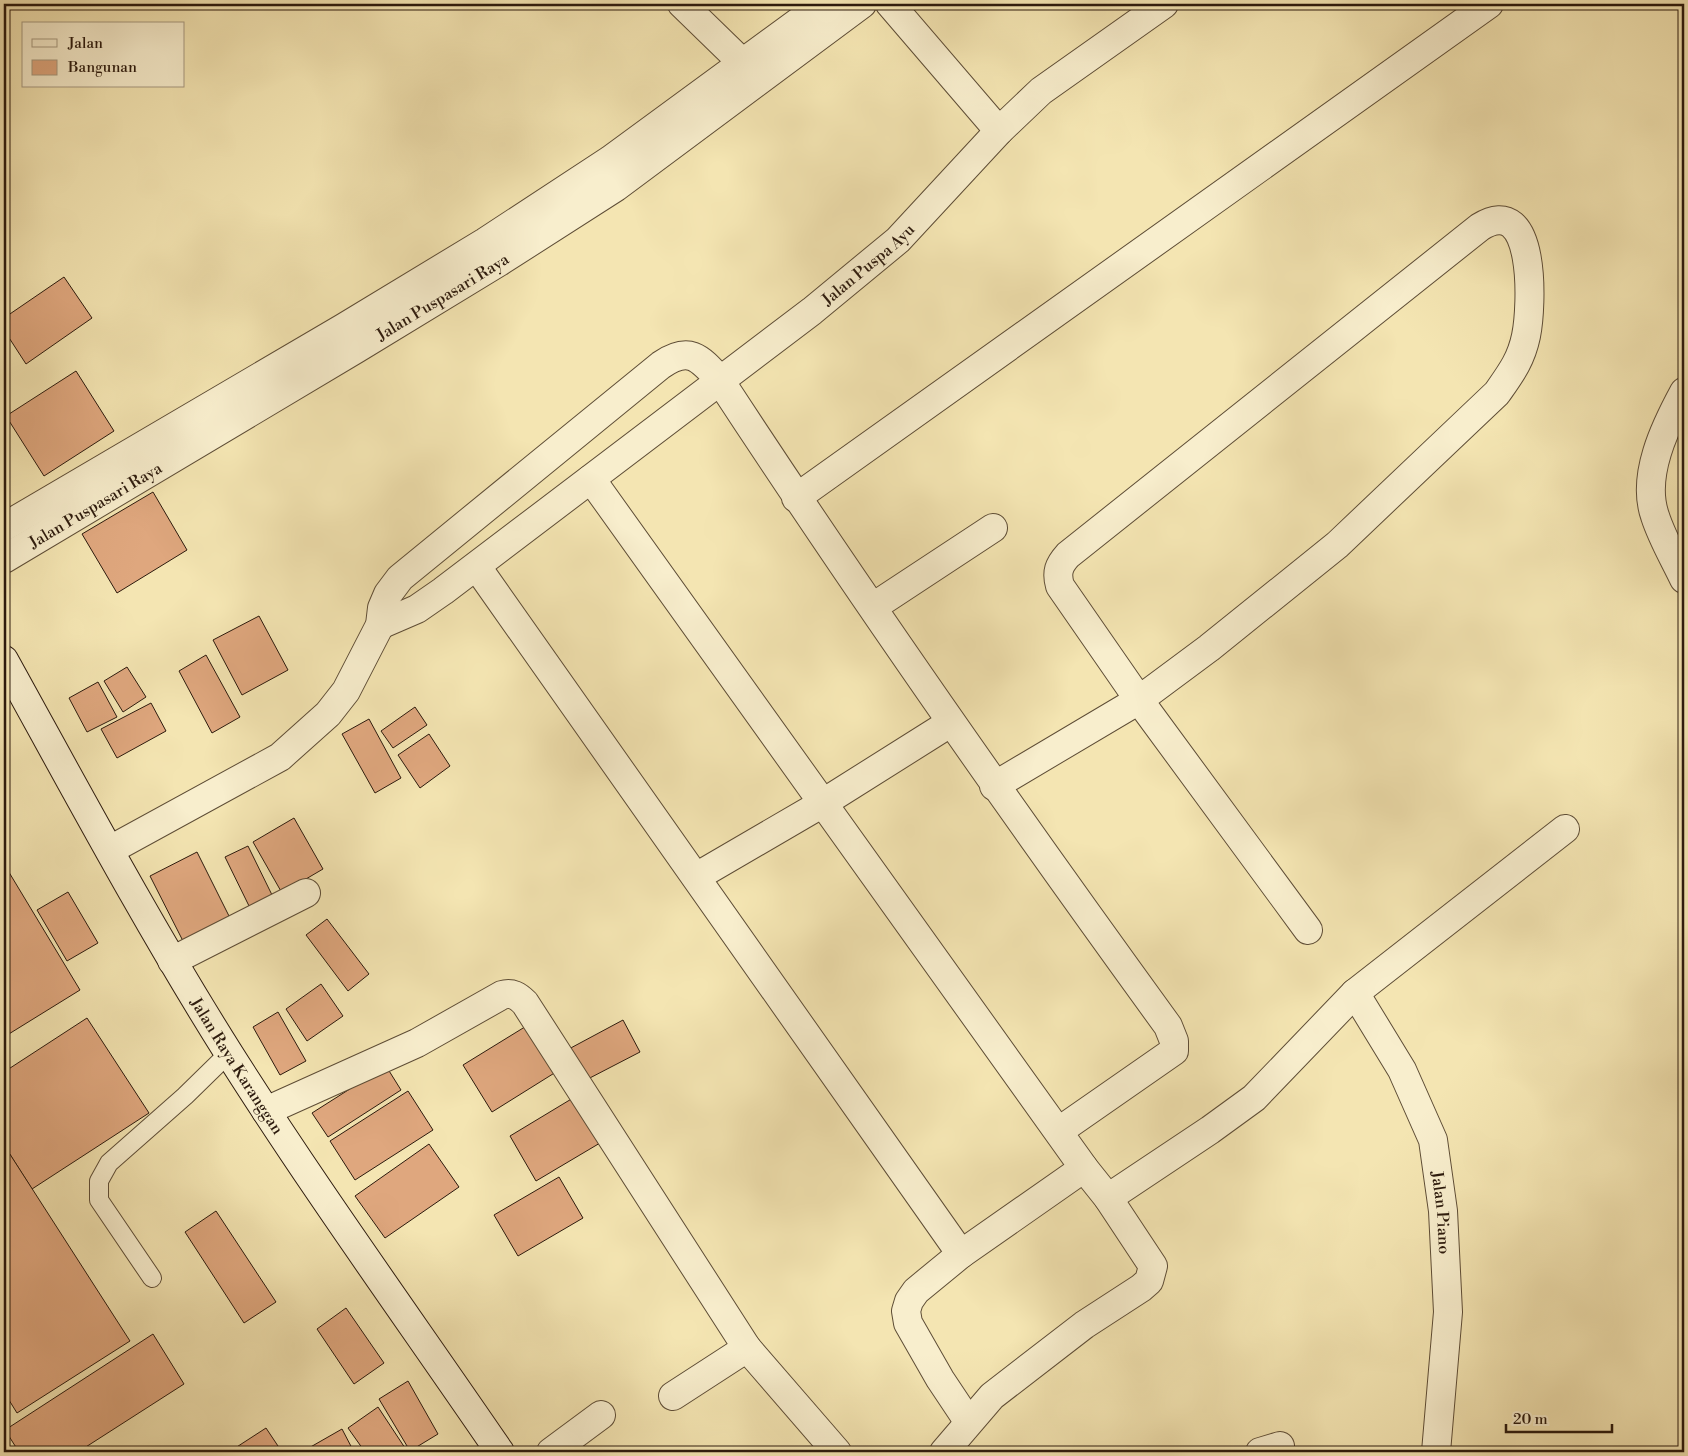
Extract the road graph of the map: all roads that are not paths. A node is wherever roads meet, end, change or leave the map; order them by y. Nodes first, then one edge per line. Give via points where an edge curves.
1 (682, 4) edge
2 (823, 4) edge
3 (862, 4) edge
4 (890, 4) edge
5 (1164, 4) edge
6 (1489, 4) edge
7 (752, 72) junction
8 (999, 131) junction
9 (719, 380) junction
10 (1684, 392) edge
11 (591, 479) junction
12 (796, 498) junction
13 (4, 527) edge
14 (993, 528) dead end
15 (4, 559) edge
16 (477, 567) junction
17 (1684, 579) edge
18 (873, 607) junction
19 (380, 625) junction
20 (4, 660) edge
21 (1139, 700) junction
22 (950, 723) junction
23 (994, 786) junction
24 (823, 802) junction
25 (1565, 829) dead end
26 (110, 850) junction
27 (696, 876) junction
28 (306, 893) dead end
29 (1308, 930) dead end
30 (172, 961) junction
31 (1355, 993) junction
32 (229, 1053) junction
33 (266, 1111) junction
34 (1060, 1131) junction
35 (1084, 1168) junction
36 (1108, 1198) junction
37 (962, 1254) junction
38 (152, 1278) dead end
39 (747, 1348) junction
40 (672, 1396) dead end
41 (601, 1415) dead end
42 (968, 1422) junction
43 (500, 1452) edge
44 (551, 1452) edge
45 (837, 1452) edge
46 (944, 1452) edge
47 (1436, 1452) edge

1 - 7 street
2 - 7 street, Jalan Puspasari Raya
3 - 7 street, Jalan Puspasari Raya
4 - 8 street
5 - 8 street, Jalan Puspa Ayu via 1040,91
6 - 12 street
7 - 13 street, Jalan Puspasari Raya via 344,328
7 - 15 street, Jalan Puspasari Raya via 616,187 499,262
8 - 9 street, Jalan Puspa Ayu via 898,240 812,311
9 - 11 street, Jalan Puspa Ayu
9 - 12 street
9 - 19 street via 704,362 691,355 671,358 417,562 388,594
10 - 17 street via 1657,456 1650,488 1654,515
11 - 16 street, Jalan Puspa Ayu
11 - 24 street
12 - 18 street
14 - 18 street
16 - 19 street, Jalan Puspa Ayu via 417,609
16 - 27 street
18 - 22 street
19 - 26 street via 346,691 328,714 280,757
20 - 26 street, Jalan Raya Karanggan
21 - 21 street via 1060,586 1057,576 1061,562 1480,227 1490,220 1498,220 1518,229 1528,266 1526,334 1517,366 1497,393 1337,545
21 - 23 street
21 - 29 street
22 - 23 street
22 - 24 street
23 - 34 street via 1168,1026 1174,1041 1174,1051
24 - 27 street
24 - 34 street
25 - 31 street
26 - 30 street, Jalan Raya Karanggan
27 - 37 street
28 - 30 street
30 - 32 street, Jalan Raya Karanggan
31 - 36 street via 1254,1098
31 - 47 street, Jalan Piano via 1402,1070 1433,1140 1444,1210 1448,1312
32 - 33 street, Jalan Raya Karanggan
32 - 38 lane via 110,1163 99,1181 99,1200
33 - 39 street via 417,1042 502,995 518,996
33 - 43 street, Jalan Raya Karanggan
34 - 35 street
35 - 36 street
35 - 37 street
36 - 42 street via 1151,1260 1153,1266 1149,1281 1033,1362 992,1396
37 - 42 street via 916,1291 906,1311 908,1323
39 - 40 street
39 - 45 street
41 - 44 street
42 - 46 street

